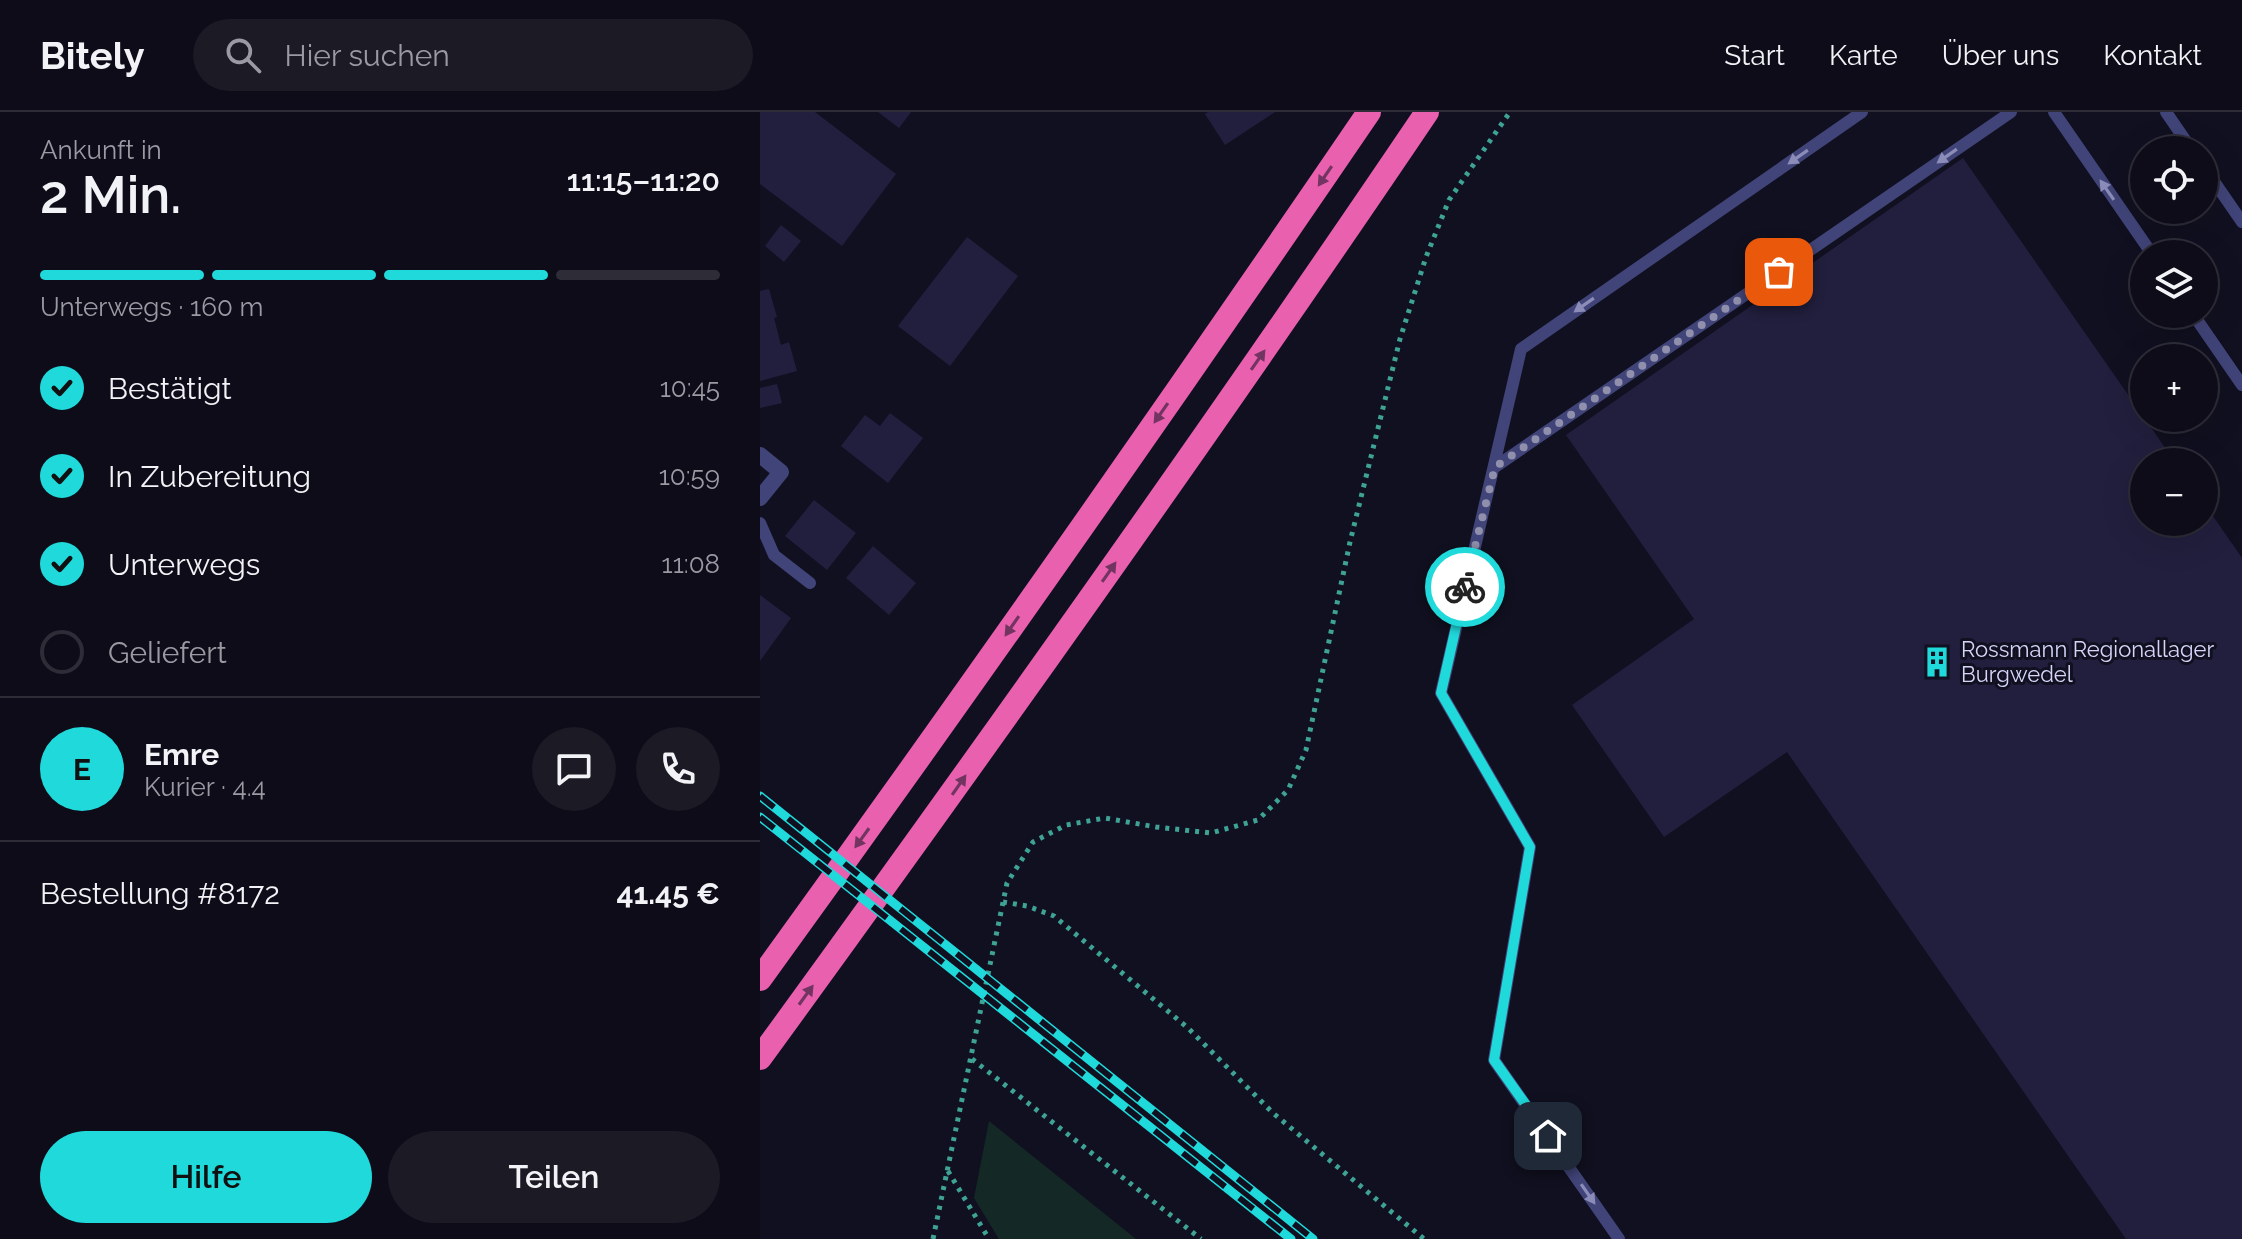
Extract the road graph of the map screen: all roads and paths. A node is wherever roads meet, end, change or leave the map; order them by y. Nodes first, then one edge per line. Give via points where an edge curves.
1 (1369, 112) edge
2 (1427, 112) edge
3 (1510, 112) edge
4 (1862, 112) edge
5 (2011, 112) edge
6 (2054, 112) edge
7 (2166, 112) edge
8 (2182, 136) edge
9 (2218, 187) edge
10 (2242, 222) edge
11 (2142, 240) edge
12 (2203, 328) edge
13 (2242, 385) edge
14 (760, 455) edge
15 (1495, 467) junction
16 (760, 498) edge
17 (760, 523) edge
18 (810, 583) dead end
19 (1003, 902) junction
20 (760, 979) edge
21 (760, 1058) edge
22 (972, 1059) junction
23 (948, 1170) junction
24 (933, 1239) edge
25 (989, 1239) edge
26 (1201, 1239) edge
27 (1424, 1239) edge
28 (1619, 1239) edge

1 -> 20 highway
21 -> 2 highway via 973,765
3 - 19 path via 1449,200 1426,257 1350,542 1306,750 1288,790 1258,820 1211,833 1105,818 1066,825 1033,842 1007,883
4 -> 15 lane via 1521,349
5 -> 15 lane
11 -> 6 lane
7 - 8 lane
9 - 10 lane
12 - 13 lane
14 - 16 street via 781,472
15 -> 28 lane via 1441,693 1530,847 1494,1060
17 - 18 lane via 774,555
19 - 22 path
19 - 27 path via 1054,916 1188,1028 1273,1113
22 - 23 path
22 - 26 path
23 - 24 path
23 - 25 path

